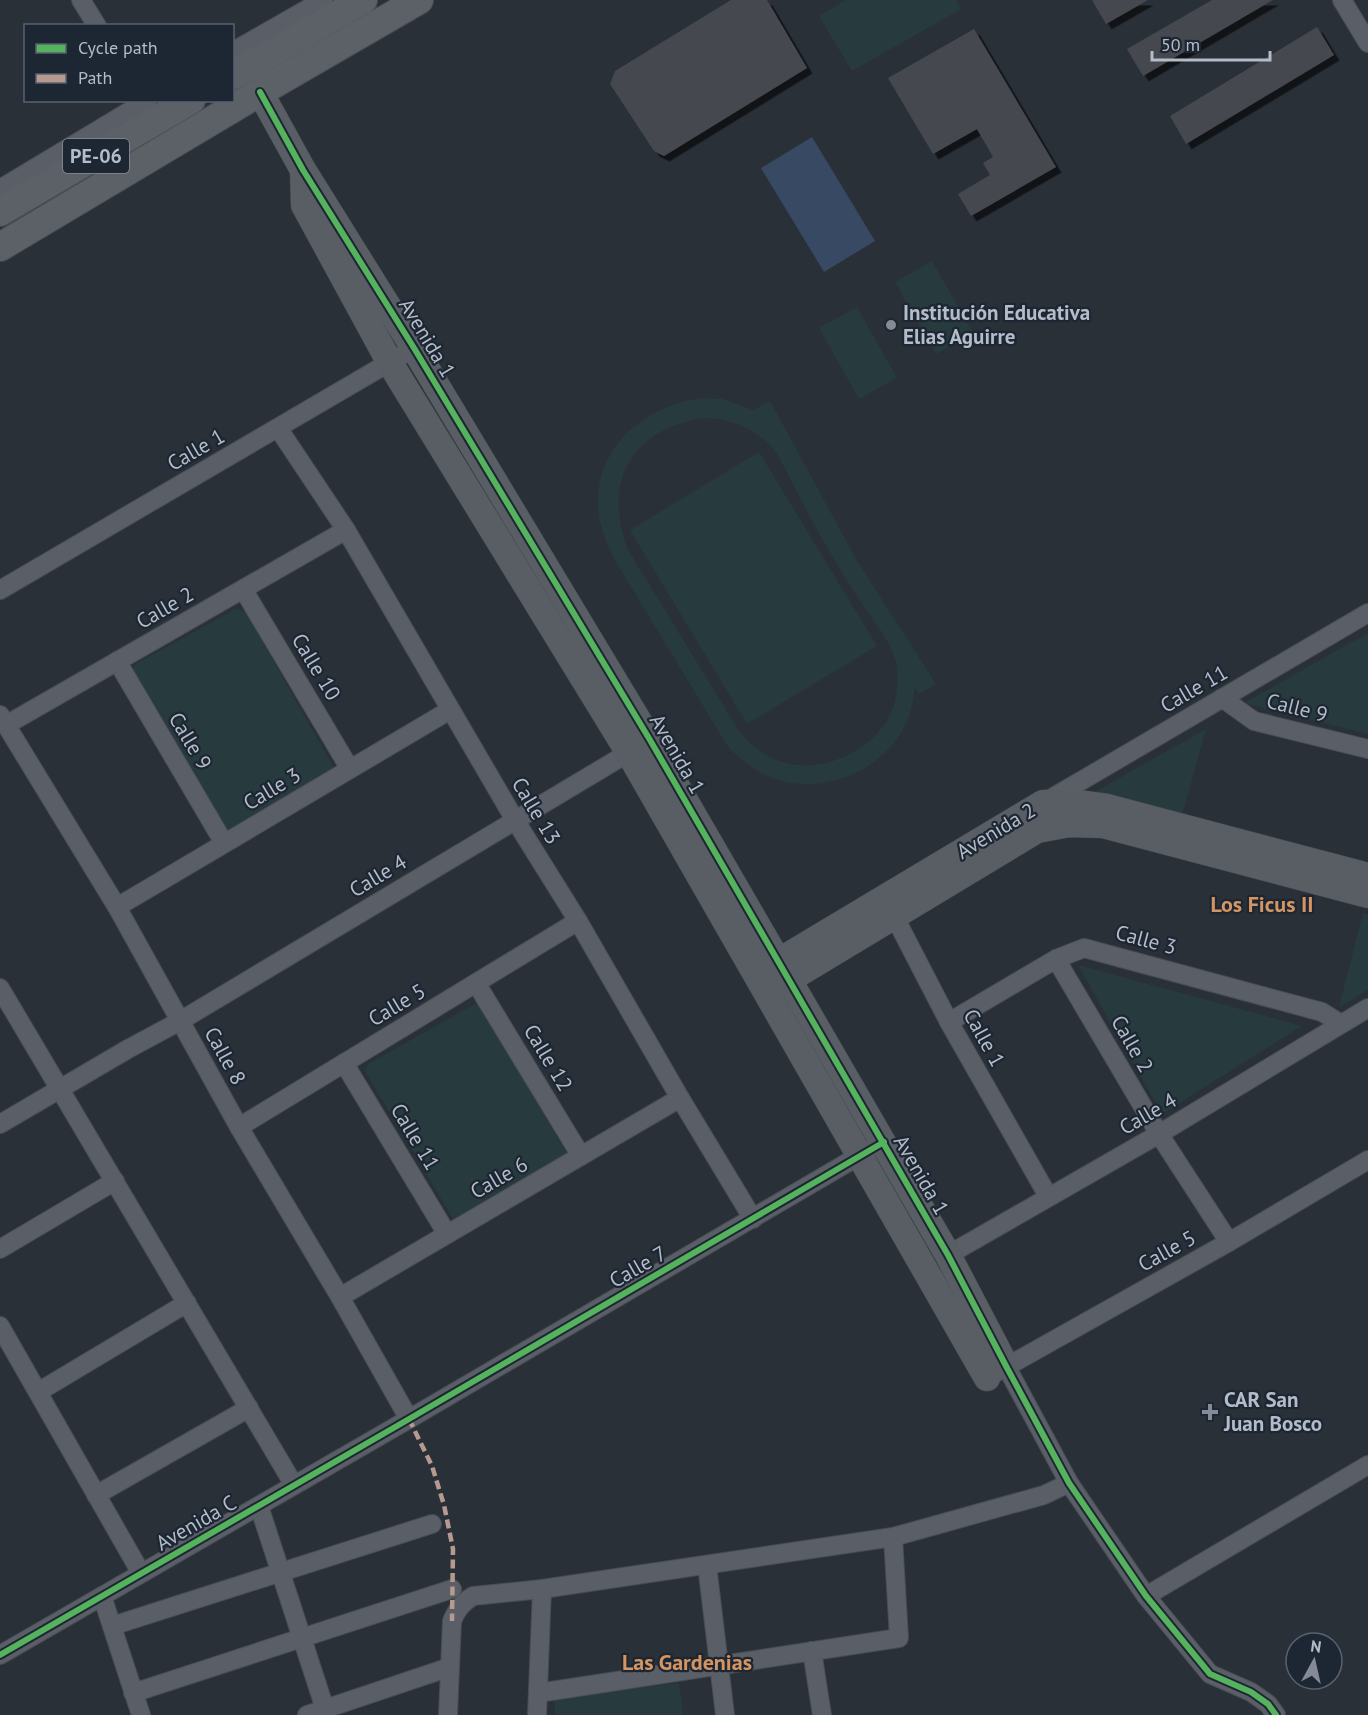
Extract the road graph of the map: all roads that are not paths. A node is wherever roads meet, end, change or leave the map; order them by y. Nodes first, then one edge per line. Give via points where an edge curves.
1 (81, 0) edge
2 (322, 0) edge
3 (363, 0) edge
4 (419, 0) edge
5 (1342, 0) edge
6 (96, 24) edge
7 (1368, 44) edge
8 (234, 51) edge
9 (234, 75) edge
10 (260, 92) junction
11 (177, 102) edge
12 (148, 106) edge
13 (129, 137) junction
14 (144, 162) junction
15 (303, 170) junction
16 (0, 189) edge
17 (0, 212) edge
18 (0, 247) edge
19 (414, 348) junction
20 (390, 363) junction
21 (278, 428) junction
22 (345, 530) junction
23 (243, 589) junction
24 (0, 590) edge
25 (1368, 613) edge
26 (117, 662) junction
27 (1222, 699) junction
28 (450, 710) junction
29 (3, 720) edge
30 (650, 740) junction
31 (1368, 749) edge
32 (628, 753) junction
33 (350, 768) junction
34 (1043, 803) junction
35 (515, 820) junction
36 (224, 843) junction
37 (1368, 876) edge
38 (1368, 896) edge
39 (117, 907) junction
40 (890, 907) junction
41 (578, 921) junction
42 (1056, 959) junction
43 (784, 971) junction
44 (476, 983) junction
45 (761, 984) junction
46 (3, 1000) edge
47 (1368, 1008) edge
48 (180, 1022) junction
49 (949, 1022) junction
50 (1341, 1024) junction
51 (344, 1063) junction
52 (60, 1088) junction
53 (680, 1098) junction
54 (0, 1124) edge
55 (239, 1127) junction
56 (1159, 1134) junction
57 (884, 1142) junction
58 (860, 1155) junction
59 (582, 1156) junction
60 (1368, 1160) edge
61 (115, 1180) junction
62 (1048, 1196) junction
63 (753, 1219) junction
64 (447, 1234) junction
65 (1229, 1242) junction
66 (0, 1249) edge
67 (948, 1255) junction
68 (340, 1297) junction
69 (187, 1303) junction
70 (0, 1326) edge
71 (996, 1372) junction
72 (38, 1392) junction
73 (249, 1408) junction
74 (409, 1419) junction
75 (1368, 1465) edge
76 (1069, 1483) junction
77 (294, 1485) junction
78 (96, 1495) junction
79 (259, 1506) junction
80 (432, 1524) dead end
81 (893, 1537) junction
82 (707, 1565) junction
83 (280, 1572) junction
84 (141, 1573) junction
85 (452, 1589) dead end
86 (542, 1589) junction
87 (102, 1596) junction
88 (1146, 1596) junction
89 (112, 1626) junction
90 (302, 1638) junction
91 (812, 1651) junction
92 (0, 1655) edge
93 (719, 1666) junction
94 (450, 1667) junction
95 (133, 1693) junction
96 (538, 1693) junction
97 (326, 1712) edge
98 (141, 1715) edge
99 (308, 1715) edge
100 (448, 1715) edge
101 (537, 1715) edge
102 (725, 1715) edge
103 (822, 1715) edge
104 (1276, 1715) edge

1 - 6 street
2 - 8 street
3 - 9 main road
4 - 10 main road, PE-06
5 - 7 street
10 - 14 main road, PE-06
10 - 15 street
11 - 12 main road, PE-06
12 - 13 main road, PE-06
12 - 16 street
13 - 14 main road via 129,154
13 - 17 main road, PE-06
14 - 18 main road, PE-06
15 - 19 street, Avenida 1
15 - 20 street, Avenida 1 via 304,205
19 - 20 street, Calle 1
19 - 30 street, Avenida 1
20 - 21 street, Calle 1
20 - 32 street, Avenida 1
21 - 22 street, Calle 13
21 - 24 street, Calle 1
22 - 23 street, Calle 2
22 - 28 street, Calle 13
23 - 26 street, Calle 2
23 - 33 street, Calle 10
25 - 27 street, Calle 11
26 - 29 street, Calle 2
26 - 36 street, Calle 9
27 - 31 street, Calle 9 via 1254,721
27 - 34 street, Calle 11
28 - 33 street, Calle 3
28 - 35 street, Calle 13
29 - 39 street, Calle 8
30 - 32 street, Calle 4
30 - 43 street, Avenida 1
32 - 35 street, Calle 4
32 - 45 street, Avenida 1
33 - 36 street, Calle 3
34 - 37 street, Avenida 2 via 1107,807
34 - 40 street, Avenida 2
35 - 41 street, Calle 13
35 - 48 street, Calle 4
36 - 39 street, Calle 3
38 - 40 street, Avenida 2 via 1103,825 1069,824 1037,830
39 - 48 street, Calle 8
40 - 43 street, Avenida 2
40 - 49 street, Calle 1
41 - 44 street, Calle 5
41 - 53 street, Calle 13
42 - 49 street, Calle 3
42 - 50 street, Calle 3 via 1084,948 1102,951 1322,1012
42 - 56 street, Calle 2
43 - 45 street, Avenida 2
43 - 57 street, Avenida 1
44 - 51 street, Calle 5
44 - 59 street, Calle 12
45 - 58 street, Avenida 1
46 - 52 street
47 - 50 street, Calle 4
48 - 52 street, Calle 4
48 - 55 street, Calle 8
49 - 62 street, Calle 1
50 - 56 street, Calle 4
51 - 55 street, Calle 5
51 - 64 street, Calle 11
52 - 54 street, Calle 4
52 - 61 street
53 - 59 street, Calle 6
53 - 63 street, Calle 13
55 - 68 street, Calle 8
56 - 62 street, Calle 4
56 - 65 street, Calle 2
57 - 58 street, Calle 7
57 - 67 street, Avenida 1
58 - 63 street, Calle 7
58 - 71 street, Avenida 1
59 - 64 street, Calle 6
60 - 65 street, Calle 5
61 - 66 street
61 - 69 street
62 - 67 street, Calle 4
63 - 74 street, Calle 7
64 - 68 street, Calle 6
65 - 71 street, Calle 5
67 - 71 street, Avenida 1
68 - 74 street, Calle 8
69 - 72 street
69 - 73 street
70 - 72 street
71 - 76 street
72 - 78 street
73 - 77 street
73 - 78 street
74 - 77 street, Avenida C
75 - 88 street
76 - 81 street via 1044,1496
76 - 88 street
77 - 79 street, Avenida C
78 - 84 street
79 - 83 street
79 - 84 street, Avenida C
80 - 83 street
81 - 82 street
81 - 91 street via 899,1638
82 - 86 street
82 - 93 street
83 - 89 street
83 - 90 street
84 - 87 street, Avenida C
85 - 90 street
86 - 94 street via 473,1596 464,1602 452,1621
86 - 96 street
87 - 89 street
87 - 92 street, Avenida C
88 - 104 street via 1210,1674 1251,1692
89 - 95 street
90 - 95 street
90 - 97 street
91 - 93 street
91 - 103 street
93 - 96 street
93 - 102 street
94 - 97 street
94 - 100 street
95 - 98 street
96 - 101 street
97 - 99 street

